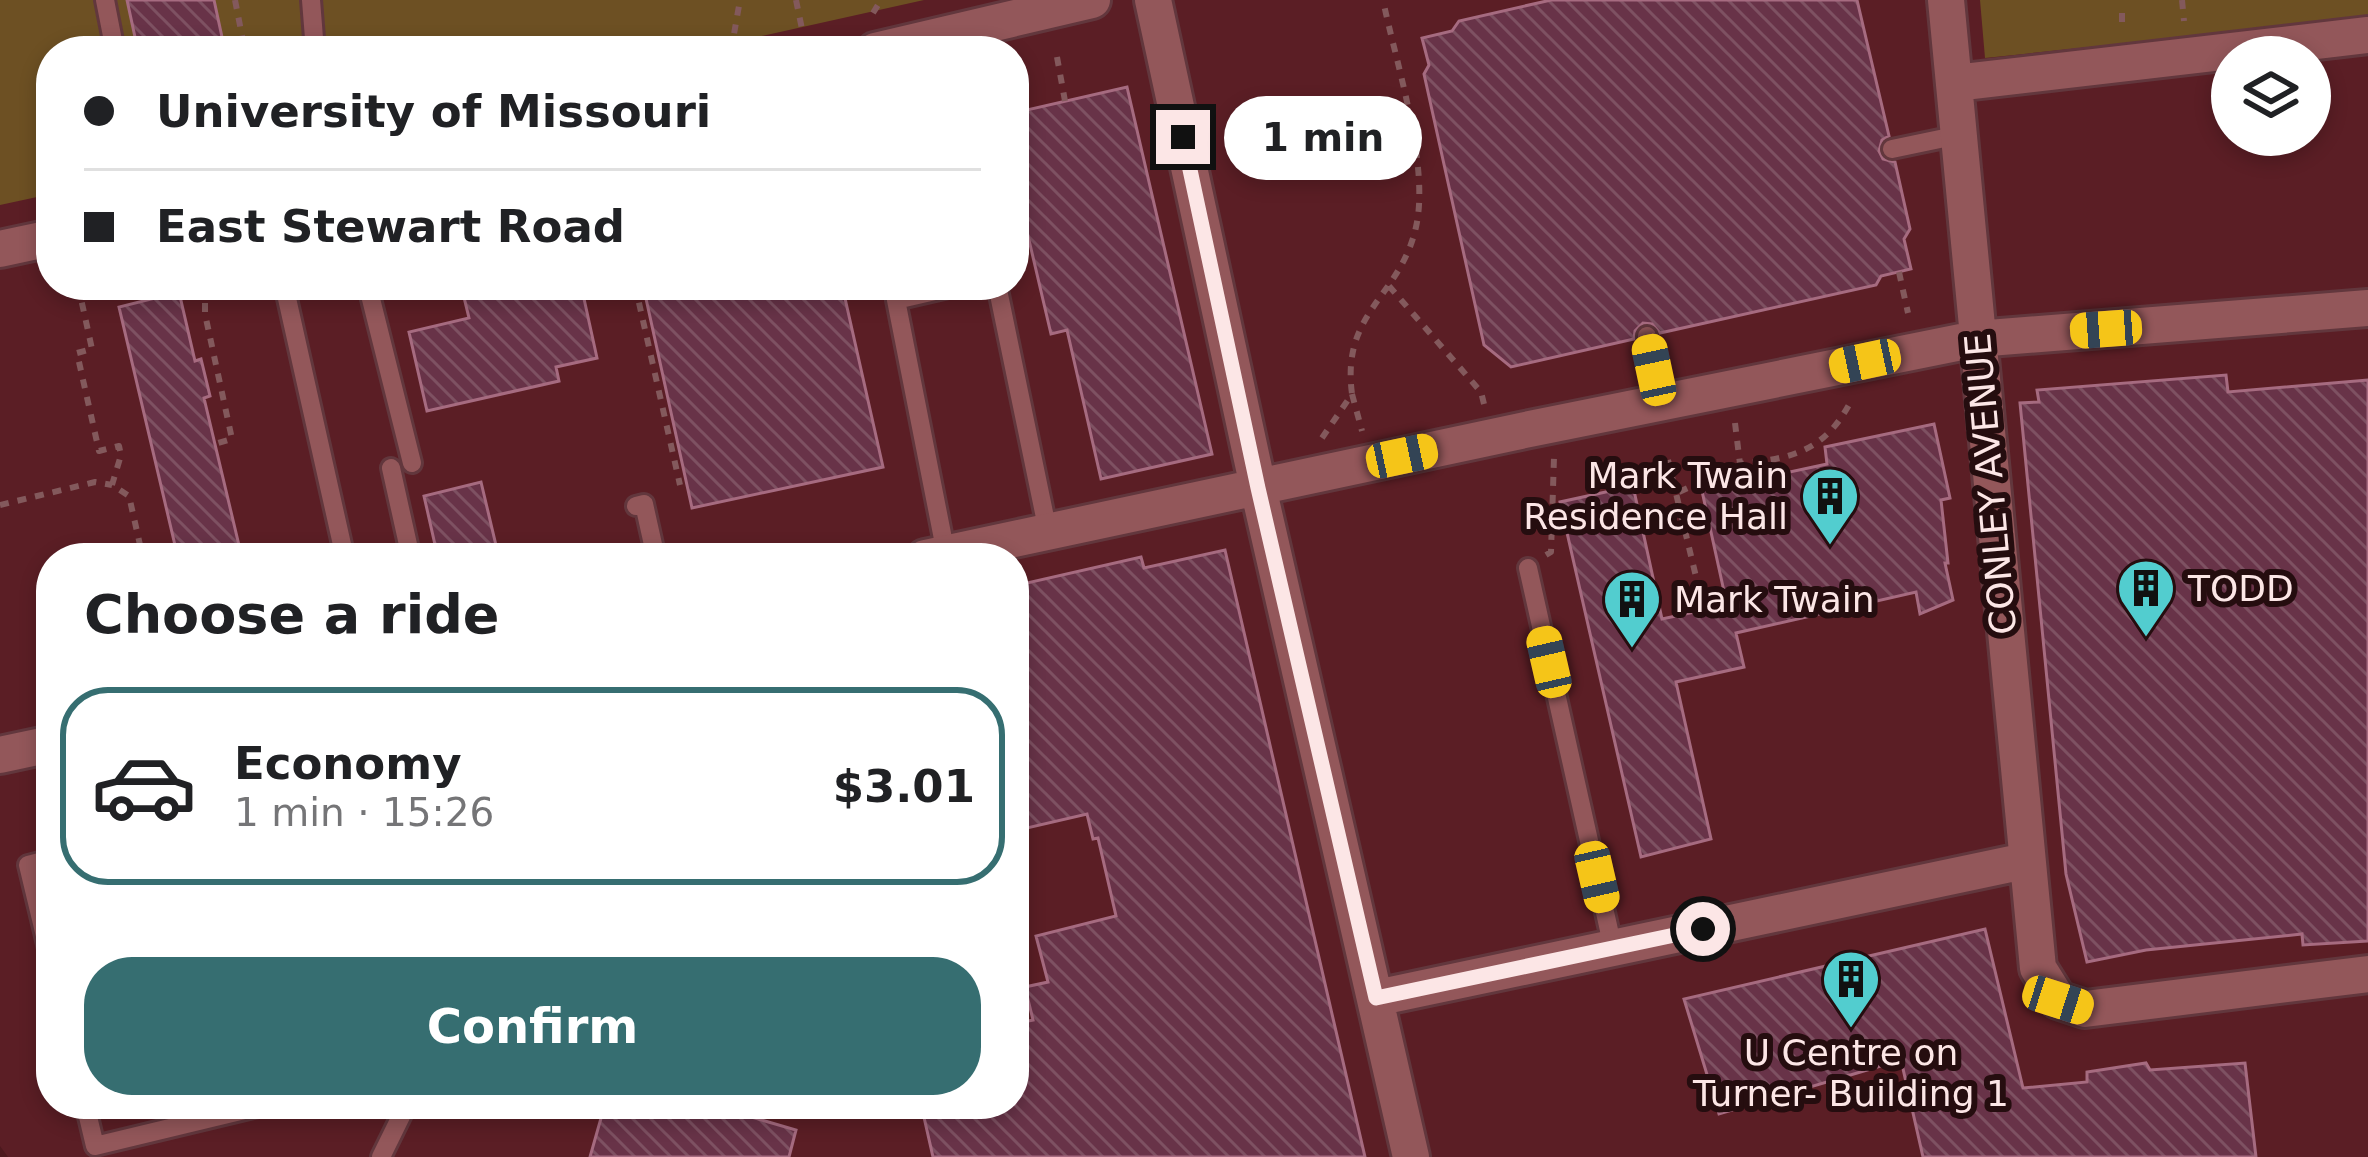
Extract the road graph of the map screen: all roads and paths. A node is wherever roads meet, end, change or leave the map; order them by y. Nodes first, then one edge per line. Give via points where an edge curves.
1 (105, 0) edge
2 (235, 0) edge
3 (311, 0) edge
4 (740, 0) edge
5 (796, 0) edge
6 (881, 0) edge
7 (1092, 0) edge
8 (1153, 0) edge
9 (1383, 0) edge
10 (1946, 0) edge
11 (873, 13) dead end
12 (802, 28) dead end
13 (2368, 35) edge
14 (112, 36) edge
15 (242, 36) edge
16 (315, 36) edge
17 (733, 36) edge
18 (939, 36) edge
19 (1058, 57) dead end
20 (1955, 83) junction
21 (1065, 101) dead end
22 (1959, 135) junction
23 (1892, 148) dead end
24 (36, 241) edge
25 (0, 249) edge
26 (1898, 272) dead end
27 (1389, 286) junction
28 (81, 300) edge
29 (205, 300) edge
30 (287, 300) edge
31 (371, 300) edge
32 (638, 300) edge
33 (896, 300) edge
34 (1001, 300) edge
35 (2368, 308) edge
36 (1908, 313) dead end
37 (1647, 336) dead end
38 (1976, 339) junction
39 (1352, 394) junction
40 (1852, 398) dead end
41 (1661, 403) junction
42 (1485, 409) dead end
43 (1735, 420) dead end
44 (1557, 423) junction
45 (1364, 436) dead end
46 (214, 444) dead end
47 (1317, 446) dead end
48 (1669, 460) dead end
49 (412, 464) dead end
50 (1740, 464) junction
51 (391, 468) dead end
52 (112, 484) junction
53 (680, 485) dead end
54 (1258, 488) junction
55 (1679, 492) junction
56 (0, 505) edge
57 (636, 506) dead end
58 (1048, 532) junction
59 (140, 543) edge
60 (342, 543) edge
61 (408, 543) edge
62 (653, 543) edge
63 (934, 543) edge
64 (997, 543) edge
65 (1528, 568) joint
66 (1704, 610) dead end
67 (36, 747) edge
68 (0, 755) edge
69 (2025, 861) junction
70 (36, 863) edge
71 (36, 898) edge
72 (1612, 948) junction
73 (2368, 974) edge
74 (1376, 998) junction
75 (89, 1119) edge
76 (208, 1119) edge
77 (399, 1119) edge
78 (381, 1157) edge
79 (1411, 1157) edge

1 - 14 lane
2 - 15 path
3 - 16 lane
4 - 17 path
5 - 12 path
6 - 11 path
7 - 18 street
8 - 54 street
9 - 27 path via 1420,176 1417,224
10 - 20 street, CONLEY AVENUE
13 - 20 street
19 - 21 path
20 - 22 street, CONLEY AVENUE
22 - 23 lane
22 - 38 street, CONLEY AVENUE
24 - 25 street
26 - 36 path
27 - 39 path via 1361,322 1348,363
27 - 42 path via 1481,392
28 - 52 path via 92,349 77,353 99,452 118,446 121,455
29 - 46 path via 232,439
30 - 60 lane
31 - 49 lane
32 - 53 path
33 - 63 lane
34 - 58 lane
35 - 38 street
37 - 41 lane
38 - 41 street
38 - 69 street, CONLEY AVENUE
39 - 45 path
39 - 47 path
40 - 50 path via 1837,429 1810,449
41 - 44 street
43 - 50 path
44 - 54 street
44 - 65 path via 1551,552
48 - 55 path
50 - 55 path
51 - 61 lane
52 - 56 path
52 - 59 path via 129,496
54 - 58 street
54 - 74 street
55 - 66 path
57 - 62 lane via 644,503
58 - 64 street
65 - 72 lane
67 - 68 street
69 - 72 street
69 - 73 street, CONLEY AVENUE via 2038,968 2058,1000 2085,1009
70 - 71 lane via 28,865
72 - 74 street
74 - 79 street
75 - 76 lane via 95,1146
77 - 78 lane

